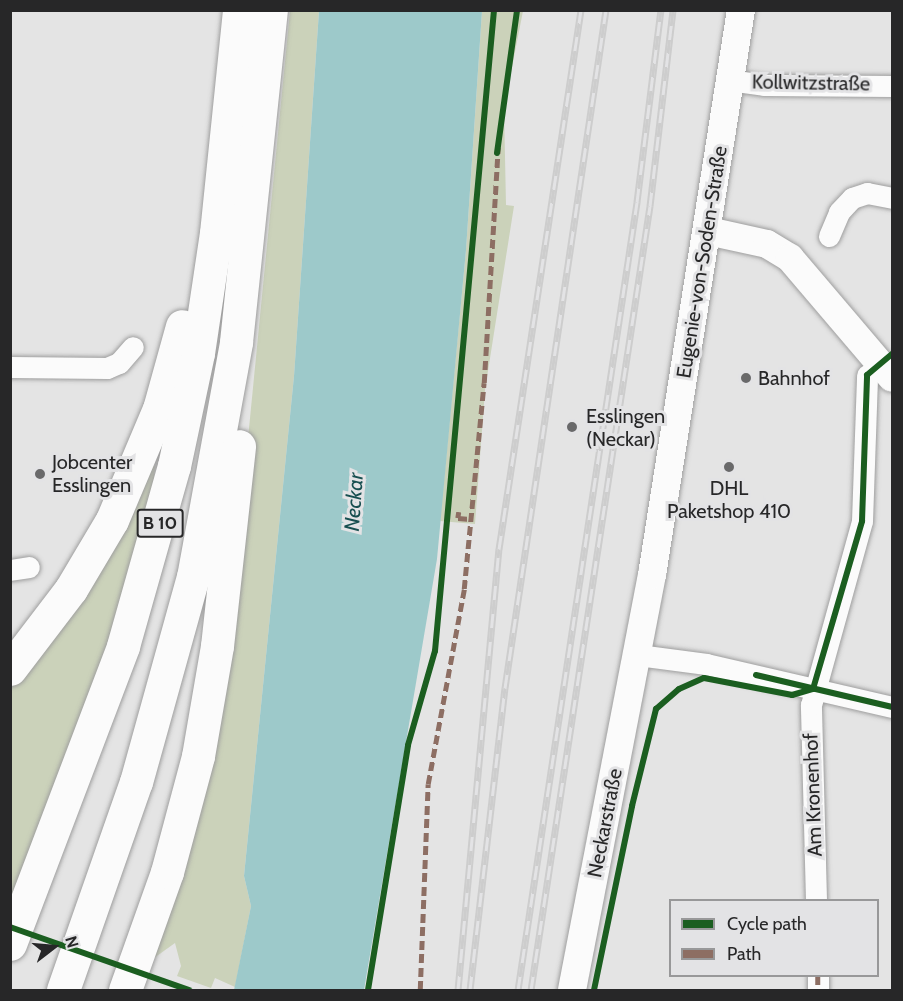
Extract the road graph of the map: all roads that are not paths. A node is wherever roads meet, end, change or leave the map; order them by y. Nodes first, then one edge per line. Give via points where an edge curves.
1 (239, 10) edge
2 (271, 10) edge
3 (741, 10) edge
4 (729, 80) junction
5 (233, 83) junction
6 (892, 86) edge
7 (259, 150) junction
8 (892, 198) edge
9 (708, 231) junction
10 (829, 236) dead end
11 (133, 347) dead end
12 (10, 367) edge
13 (880, 376) edge
14 (638, 655) junction
15 (10, 669) edge
16 (815, 681) junction
17 (892, 707) edge
18 (816, 899) edge
19 (10, 944) edge
20 (63, 990) edge
21 (125, 990) edge
22 (572, 990) edge

1 - 5 highway, B 10
2 - 7 highway, B 10
3 - 4 main road, Eugenie-von-Soden-Straße
4 - 6 street, Kollwitzstraße via 764,85
4 - 9 main road, Eugenie-von-Soden-Straße
5 - 15 highway via 194,276 150,434 117,510 87,564
5 - 19 highway, B 10 via 205,311 160,524 102,703
7 - 20 highway, B 10 via 236,342 193,577 136,782
7 - 21 highway via 255,294 214,666 184,813
8 - 10 street via 867,193 852,198 839,212
9 - 13 main road via 755,240 780,250 814,283
9 - 14 main road, Eugenie-von-Soden-Straße
11 - 12 street via 124,359 107,368
13 - 16 street, Am Kronenhof via 862,521
14 - 16 street
14 - 22 main road, Neckarstraße
16 - 17 street
16 - 18 street, Am Kronenhof via 811,717

